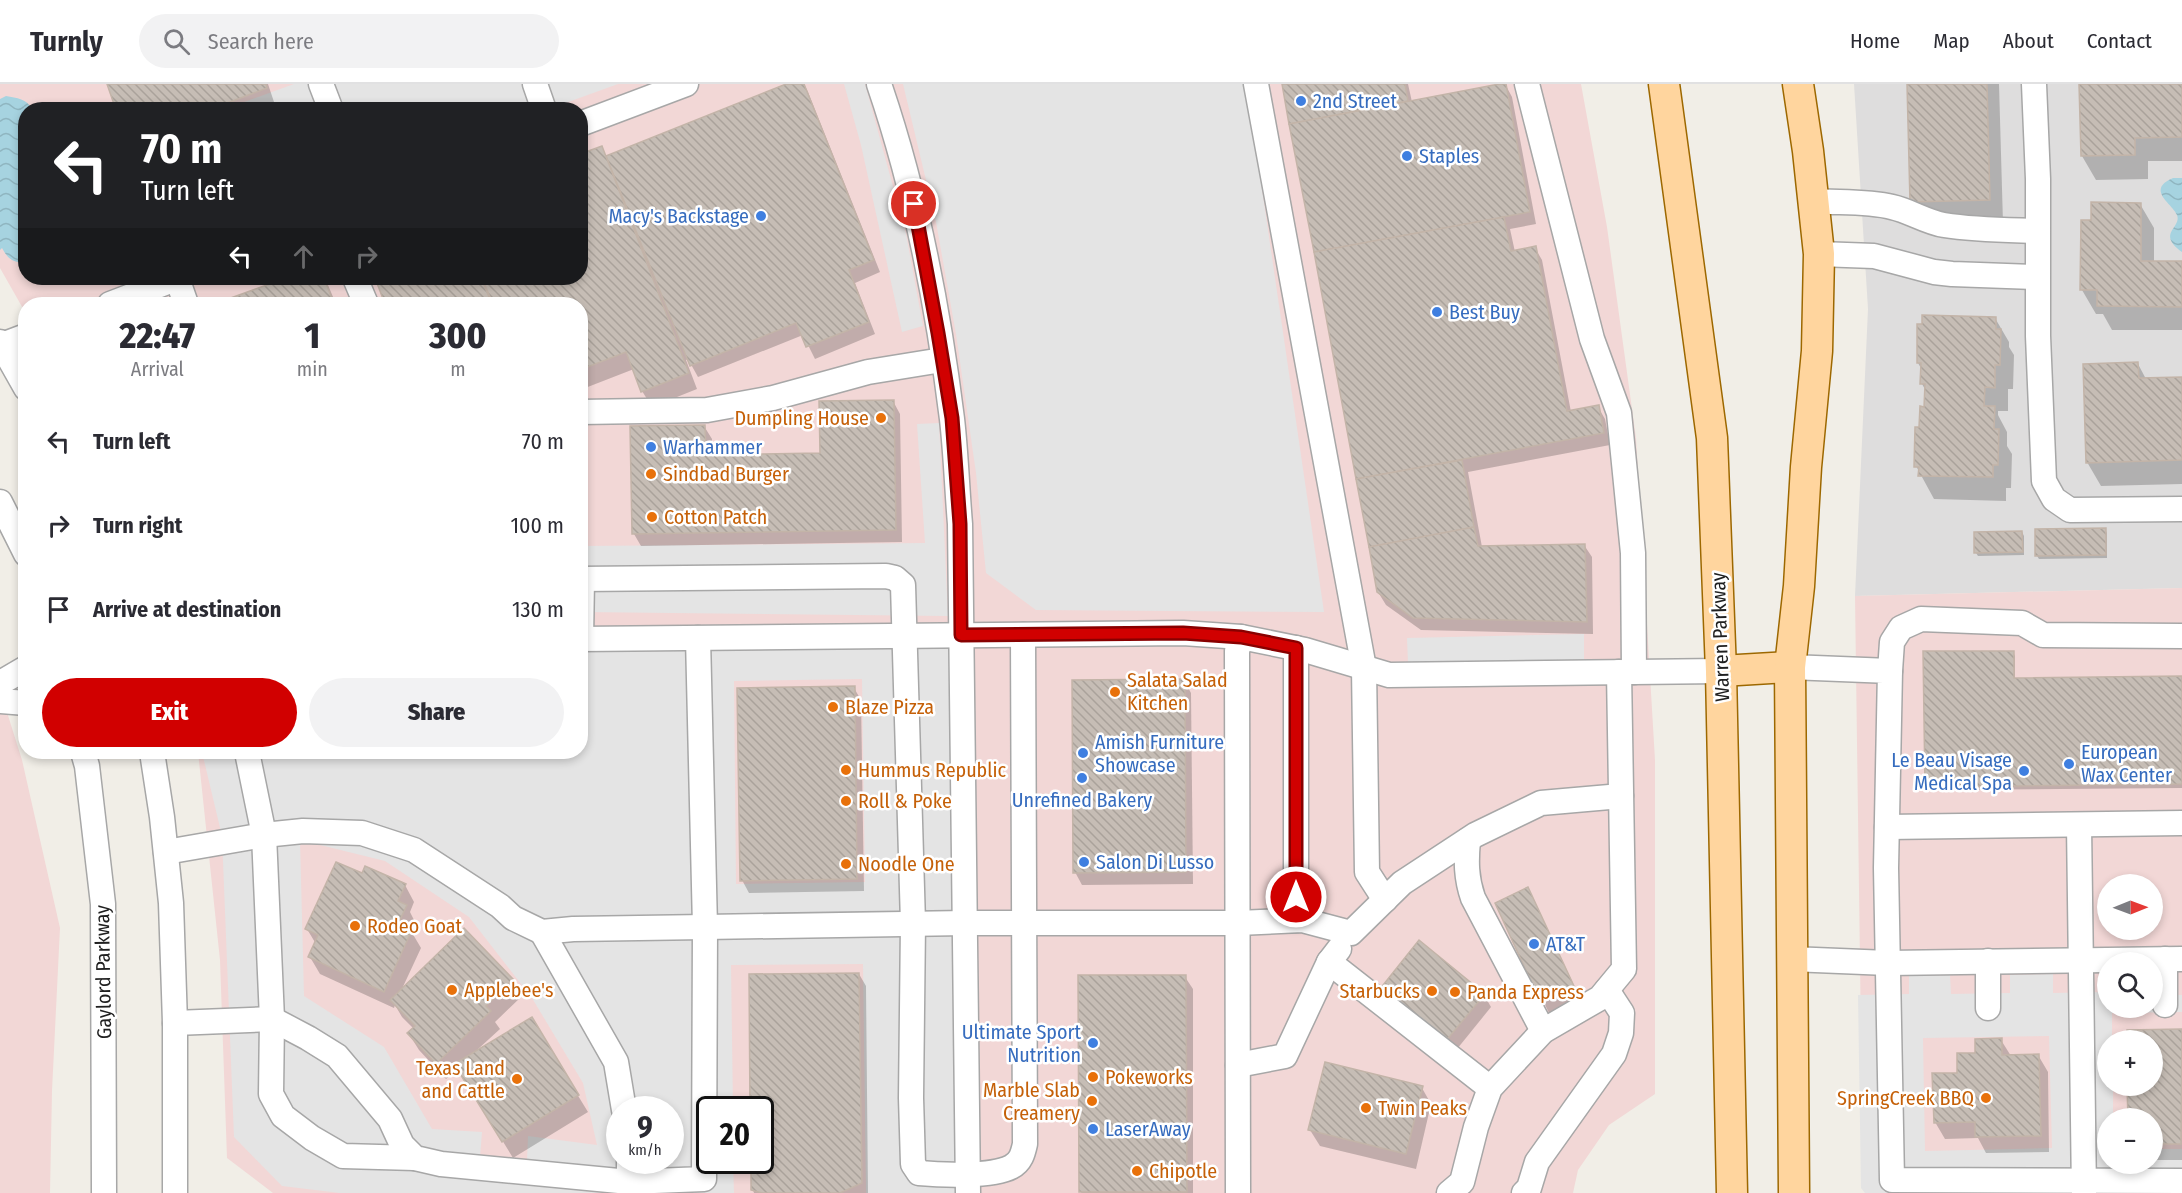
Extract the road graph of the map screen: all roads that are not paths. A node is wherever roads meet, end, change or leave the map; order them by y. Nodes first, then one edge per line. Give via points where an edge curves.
1 (535, 84) edge
2 (686, 84) edge
3 (879, 84) edge
4 (1256, 84) edge
5 (1527, 84) edge
6 (1664, 84) edge
7 (1798, 84) edge
8 (2034, 84) edge
9 (541, 102) edge
10 (588, 121) edge
11 (1813, 201) junction
12 (2037, 231) junction
13 (1819, 254) junction
14 (2037, 277) junction
15 (160, 285) edge
16 (128, 297) edge
17 (18, 338) edge
18 (1, 343) edge
19 (942, 360) junction
20 (18, 374) edge
21 (588, 412) edge
22 (0, 502) edge
23 (2182, 509) edge
24 (18, 538) edge
25 (588, 579) edge
26 (961, 635) junction
27 (1023, 635) junction
28 (905, 636) junction
29 (2182, 636) edge
30 (1241, 637) junction
31 (698, 638) junction
32 (588, 639) edge
33 (1296, 648) junction
34 (1364, 668) junction
35 (1790, 668) junction
36 (1721, 671) junction
37 (1890, 671) junction
38 (18, 672) edge
39 (1626, 672) junction
40 (0, 682) edge
41 (0, 701) edge
42 (18, 702) edge
43 (85, 759) edge
44 (153, 759) edge
45 (248, 759) edge
46 (1621, 796) junction
47 (2182, 823) edge
48 (2079, 825) junction
49 (1887, 827) junction
50 (264, 835) junction
51 (1468, 840) junction
52 (166, 852) junction
53 (1385, 900) junction
54 (1296, 920) junction
55 (966, 922) junction
56 (1024, 922) junction
57 (1238, 922) junction
58 (913, 923) junction
59 (705, 927) junction
60 (542, 933) junction
61 (1351, 933) junction
62 (1791, 959) junction
63 (2173, 959) edge
64 (2080, 960) junction
65 (1329, 962) junction
66 (1988, 962) junction
67 (1888, 963) junction
68 (1607, 990) junction
69 (2165, 1005) dead end
70 (1988, 1008) dead end
71 (272, 1019) junction
72 (175, 1023) junction
73 (1543, 1031) junction
74 (1238, 1065) junction
75 (1490, 1088) junction
76 (622, 1096) edge
77 (415, 1158) junction
78 (629, 1179) edge
79 (2182, 1181) edge
80 (968, 1184) edge
81 (2084, 1187) edge
82 (1455, 1192) edge
83 (104, 1193) edge
84 (176, 1193) edge
85 (1238, 1193) edge
86 (1524, 1193) edge
87 (1732, 1193) edge
88 (1794, 1193) edge

1 - 9 street
2 - 10 street
3 - 19 street via 918,222
4 - 34 street
5 - 39 street via 1592,339 1619,413 1633,553
6 - 36 main road, Warren Parkway via 1712,438
7 - 11 main road
8 - 12 street
11 - 12 street via 1885,206 1944,225
11 - 13 main road
12 - 14 street
13 - 14 street via 1874,256 1952,274
13 - 35 main road via 1817,351
14 - 23 street via 2043,478 2048,491 2070,510
15 - 16 street
17 - 18 street
18 - 20 street
19 - 21 street via 868,372 773,398 707,410
19 - 26 street via 953,428 960,524
22 - 24 street
25 - 28 street via 895,578 904,591
26 - 27 street
26 - 28 street
26 - 55 street
27 - 30 street via 1183,633
27 - 56 street
28 - 31 street
28 - 58 street
29 - 37 street via 2043,635 2022,623 1921,619 1901,628 1892,642
30 - 33 street
30 - 57 street via 1237,651
31 - 32 street
31 - 59 street
33 - 34 street
33 - 54 street
34 - 39 street via 1389,675
34 - 53 street via 1368,872
35 - 36 main road
35 - 37 street
35 - 62 main road
36 - 39 street
36 - 87 main road, Warren Parkway
37 - 49 street
38 - 40 street
39 - 46 street
41 - 42 street
43 - 83 street, Gaylord Parkway via 103,904
44 - 52 street
45 - 50 street
46 - 51 street via 1541,803
46 - 68 street via 1624,969
47 - 48 street
48 - 49 street
48 - 64 street
49 - 67 street
50 - 52 street
50 - 60 street via 303,831 362,833 414,850 513,918
50 - 71 street
51 - 53 street via 1402,883
51 - 73 street via 1467,881 1473,898
52 - 72 street
53 - 61 street
54 - 57 street
54 - 61 street
55 - 56 street
55 - 58 street
55 - 80 street
56 - 57 street
56 - 80 street via 1025,1144 1021,1158 1011,1167
57 - 74 street
58 - 59 street
58 - 80 street via 913,1164 919,1173
59 - 60 street
59 - 78 street via 704,1179
60 - 76 street via 616,1062
61 - 65 street
62 - 67 street
62 - 88 main road
63 - 64 street
63 - 69 street
64 - 66 street
64 - 81 street
65 - 74 street via 1285,1056
65 - 75 street
66 - 67 street
66 - 70 street
67 - 81 street via 1892,1180
68 - 73 street
68 - 86 street via 1622,1013 1614,1054 1537,1162
71 - 72 street
71 - 77 street via 337,1056 390,1119 402,1145
71 - 77 street via 271,1094 283,1116 343,1156
72 - 84 street
73 - 75 street
74 - 85 street
75 - 82 street via 1462,1182
77 - 78 street via 441,1164
79 - 81 street

